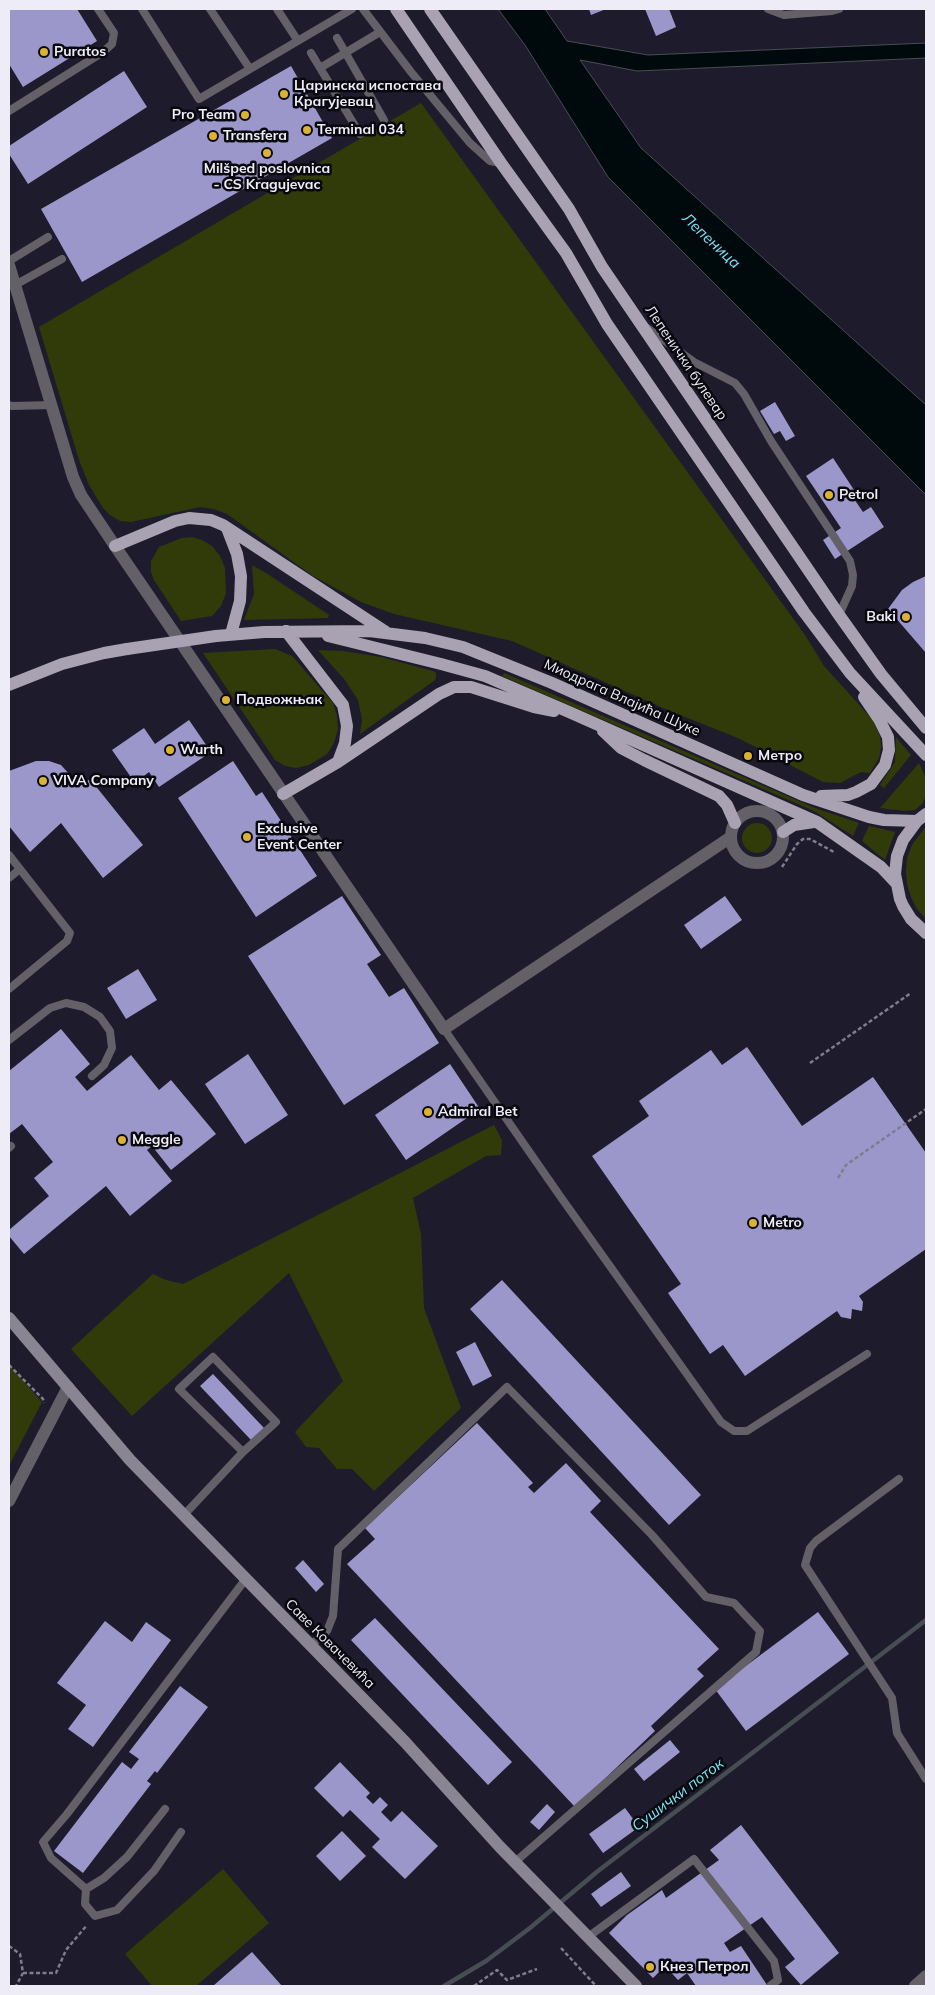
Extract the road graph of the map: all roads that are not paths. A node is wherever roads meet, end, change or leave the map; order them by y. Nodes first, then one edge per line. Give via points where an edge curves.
1 (98, 9) edge
2 (142, 9) edge
3 (210, 9) edge
4 (277, 9) edge
5 (352, 9) edge
6 (363, 9) edge
7 (396, 9) edge
8 (430, 9) edge
9 (768, 9) edge
10 (839, 9) edge
11 (380, 32) junction
12 (336, 38) dead end
13 (298, 42) junction
14 (311, 53) dead end
15 (345, 53) junction
16 (320, 68) junction
17 (250, 70) junction
18 (9, 111) edge
19 (384, 120) dead end
20 (360, 134) dead end
21 (501, 163) junction
22 (48, 237) dead end
23 (62, 259) dead end
24 (9, 260) edge
25 (9, 265) edge
26 (15, 285) junction
27 (640, 323) junction
28 (9, 405) edge
29 (52, 405) junction
30 (227, 528) junction
31 (115, 546) junction
32 (839, 615) junction
33 (286, 631) junction
34 (309, 632) junction
35 (387, 632) junction
36 (231, 634) junction
37 (850, 673) junction
38 (9, 685) edge
39 (569, 712) junction
40 (594, 723) junction
41 (926, 728) edge
42 (926, 755) edge
43 (338, 762) junction
44 (284, 794) junction
45 (803, 795) junction
46 (922, 818) edge
47 (817, 822) junction
48 (735, 823) junction
49 (783, 832) junction
50 (731, 837) junction
51 (9, 856) edge
52 (20, 869) junction
53 (9, 878) edge
54 (896, 882) junction
55 (926, 933) edge
56 (9, 989) edge
57 (444, 1029) junction
58 (9, 1040) edge
59 (92, 1076) dead end
60 (9, 1318) edge
61 (867, 1354) dead end
62 (68, 1387) junction
63 (243, 1452) junction
64 (899, 1479) dead end
65 (9, 1501) edge
66 (182, 1516) junction
67 (244, 1580) junction
68 (311, 1645) junction
69 (926, 1779) edge
70 (165, 1809) dead end
71 (182, 1832) dead end
72 (516, 1862) junction
73 (86, 1889) junction
74 (588, 1937) junction
75 (926, 1976) edge
76 (636, 1986) edge
77 (770, 1986) edge
78 (915, 1986) edge

1 - 18 lane via 114,33 112,44
2 - 17 lane via 199,99
3 - 17 lane
4 - 13 lane
5 - 13 lane
6 - 11 lane
7 - 21 main road
8 - 27 main road, Лепенички булевар via 569,209 602,267
9 - 10 lane via 784,15
11 - 15 lane
11 - 21 lane via 470,143 490,161
12 - 15 lane
13 - 17 lane
14 - 16 lane
15 - 16 lane
15 - 19 lane
16 - 20 lane
21 - 37 main road via 566,253 607,324 804,612
22 - 24 lane
23 - 26 lane
25 - 26 street
26 - 29 street
27 - 32 main road, Лепенички булевар
27 - 32 lane via 694,362 735,383 744,394 850,561 852,586
28 - 29 lane
29 - 31 street via 81,495
30 - 31 main road via 210,520 189,518
30 - 35 main road
30 - 36 main road via 241,576 240,601
31 - 44 street
32 - 41 main road, Лепенички булевар via 881,674
33 - 34 main road, Миодрага Влајића Шуке
33 - 36 main road, Миодрага Влајића Шуке
33 - 43 main road via 343,705 347,726
34 - 35 main road, Миодрага Влајића Шуке
34 - 39 main road, Миодрага Влајића Шуке via 470,672
35 - 45 main road, Миодрага Влајића Шуке via 463,647 489,657
36 - 38 main road, Миодрага Влајића Шуке, bridge via 104,653 62,664
37 - 42 main road
37 - 45 main road via 888,737 885,765 871,784 848,795
39 - 40 main road, Миодрага Влајића Шуке
39 - 43 main road via 547,710 471,687 454,687
40 - 47 main road, Миодрага Влајића Шуке
40 - 48 main road via 621,748 719,796
43 - 44 main road
44 - 57 street
45 - 46 main road, Миодрага Влајића Шуке via 884,820
46 - 54 main road via 908,832 900,848
47 - 49 main road via 794,825
47 - 54 main road, Миодрага Влајића Шуке via 881,867
48 - 49 street via 749,812 758,811 774,817
48 - 50 street
49 - 50 street via 783,841 775,856 759,863 737,853
50 - 57 street
51 - 52 lane
52 - 53 lane
52 - 56 lane via 70,933 67,941
54 - 55 main road via 907,912
57 - 61 lane via 721,1422 734,1431 747,1431
58 - 59 lane via 50,1008 66,1003 84,1007 100,1017 110,1031 112,1048 104,1065
60 - 62 street, Саве Ковачевића
62 - 65 street
62 - 66 street, Саве Ковачевића
63 - 63 lane via 276,1422 213,1357 179,1389
63 - 66 lane
64 - 69 lane via 816,1541 806,1556 805,1566 892,1698 900,1739
66 - 67 street, Саве Ковачевића
67 - 68 street, Саве Ковачевића
67 - 73 lane via 43,1842 51,1858
68 - 72 street, Саве Ковачевића
68 - 72 lane via 327,1631 333,1616 338,1549 507,1386 652,1535 706,1597 734,1603 760,1631 756,1652
70 - 73 lane via 127,1857
71 - 73 lane via 154,1871 117,1910 96,1916 85,1904
72 - 74 street, Саве Ковачевића
74 - 76 street, Саве Ковачевића
74 - 77 lane via 694,1859 774,1961 778,1980
75 - 78 street

